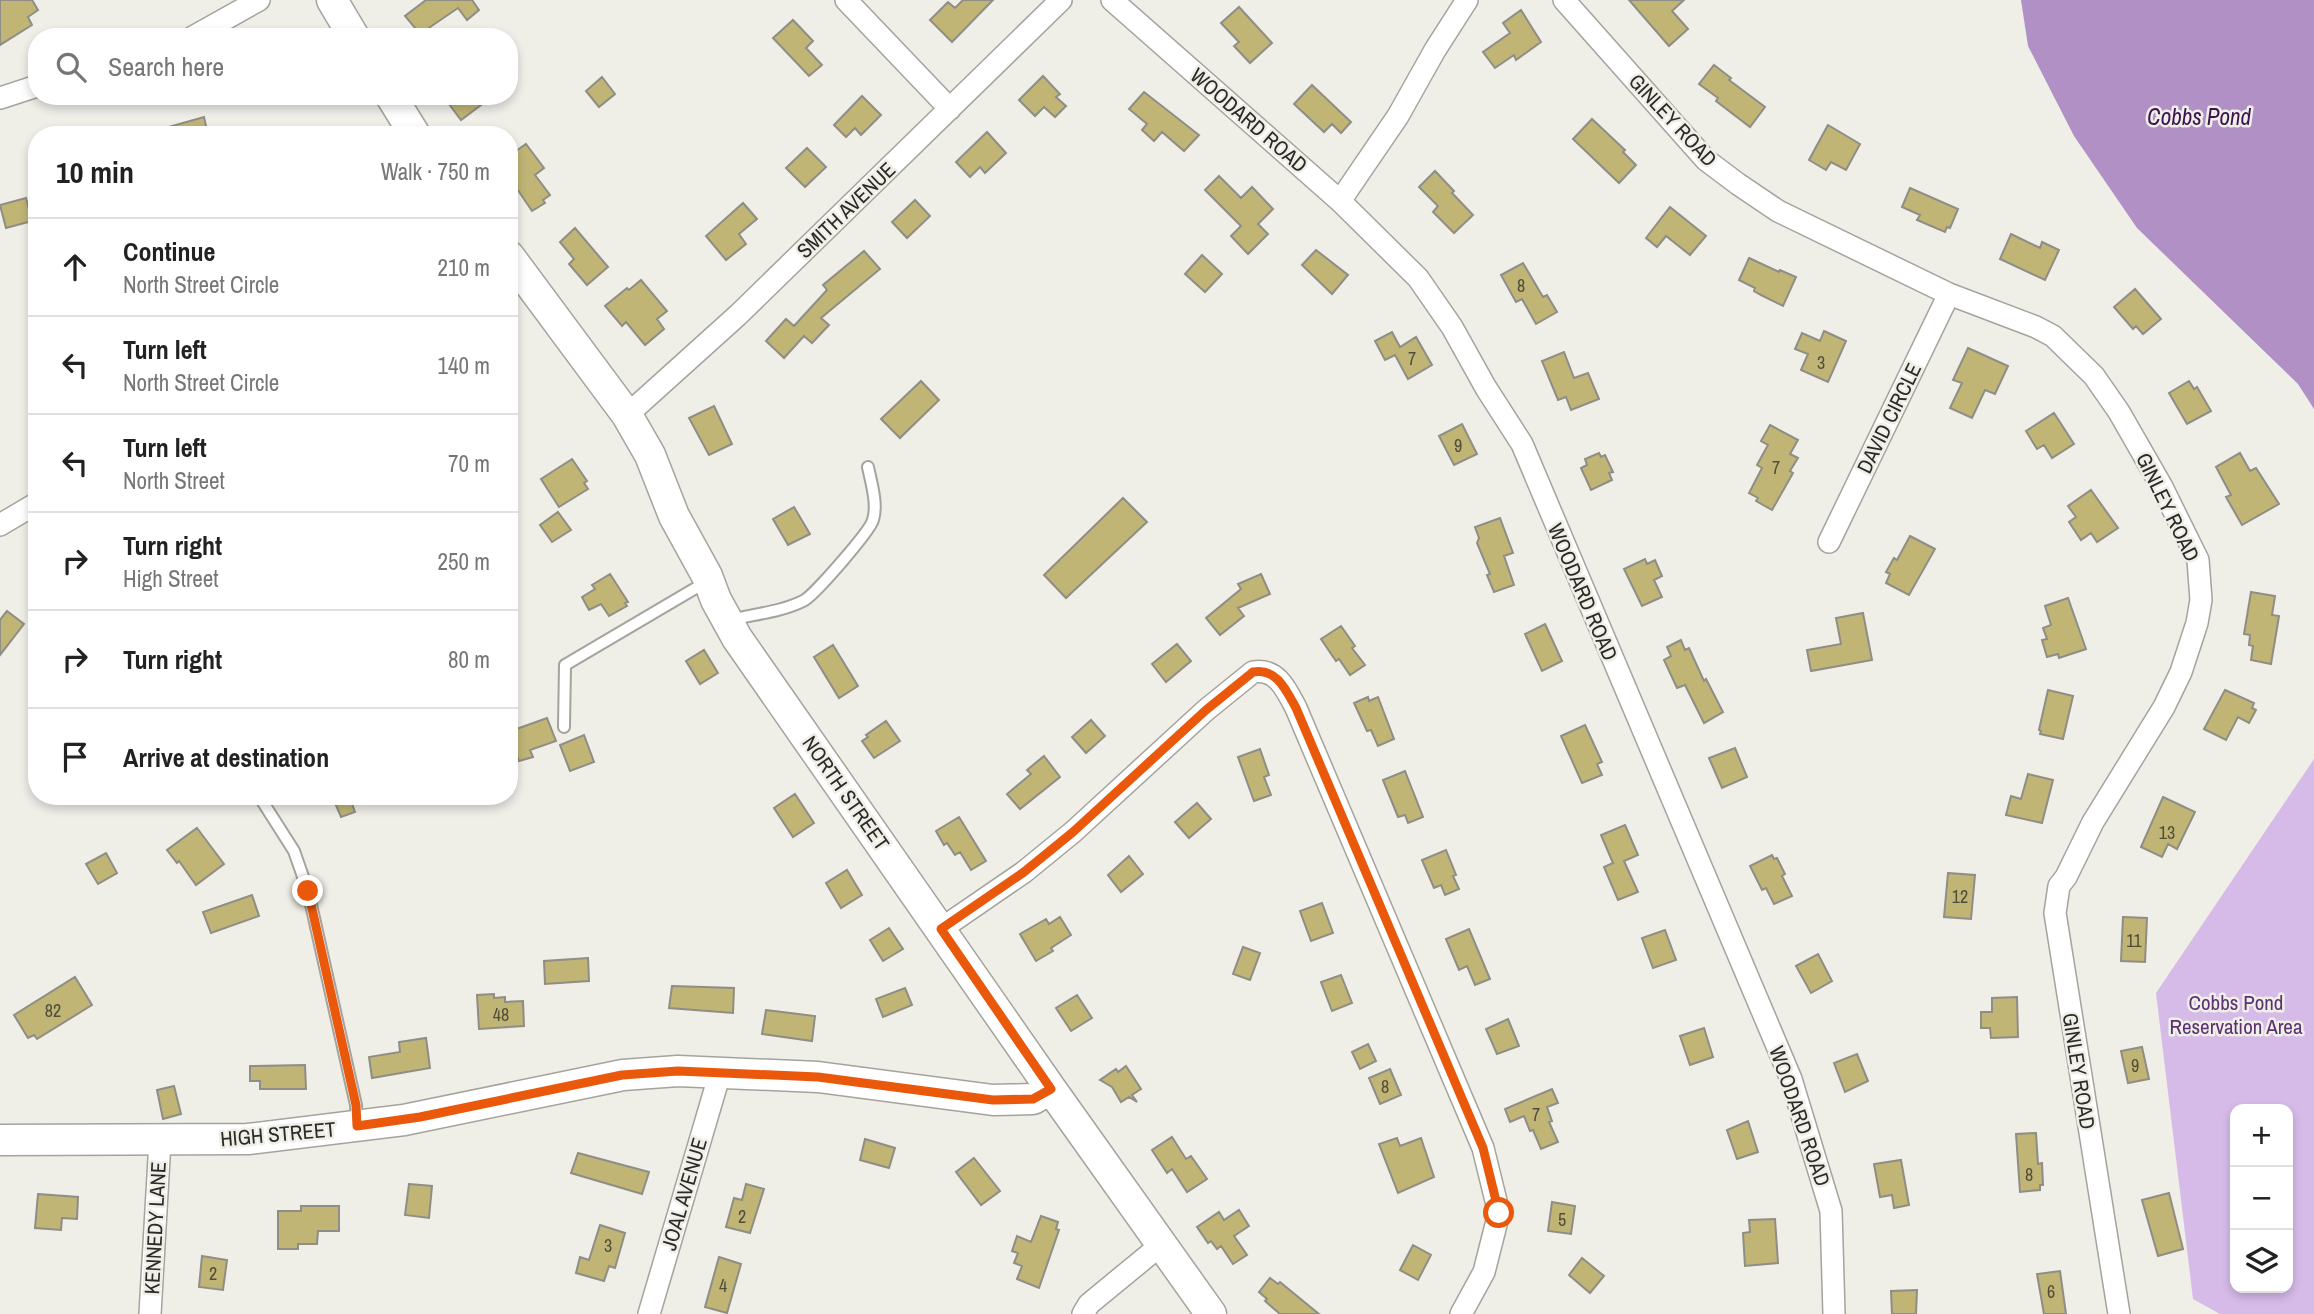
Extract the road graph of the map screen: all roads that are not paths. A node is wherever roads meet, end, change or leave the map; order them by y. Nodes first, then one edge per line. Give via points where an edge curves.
1 (259, 0) edge
2 (332, 0) edge
3 (846, 0) edge
4 (1061, 0) edge
5 (1112, 0) edge
6 (1467, 0) edge
7 (1564, 0) edge
8 (208, 28) edge
9 (349, 28) edge
10 (28, 89) edge
11 (0, 98) edge
12 (397, 105) edge
13 (950, 109) junction
14 (409, 126) edge
15 (1340, 201) junction
16 (518, 268) edge
17 (1950, 294) junction
18 (627, 415) junction
19 (868, 467) dead end
20 (28, 508) edge
21 (0, 525) edge
22 (1829, 542) dead end
23 (709, 580) junction
24 (728, 621) junction
25 (564, 727) dead end
26 (265, 805) edge
27 (941, 929) junction
28 (720, 1073) junction
29 (1051, 1089) junction
30 (357, 1126) junction
31 (0, 1140) edge
32 (160, 1141) junction
33 (1162, 1244) junction
34 (150, 1314) edge
35 (649, 1314) edge
36 (1083, 1314) edge
37 (1211, 1314) edge
38 (1461, 1314) edge
39 (1834, 1314) edge
40 (2119, 1314) edge

1 - 8 street
2 - 9 street
3 - 13 street
4 - 13 street, SMITH AVENUE
5 - 15 street, WOODARD ROAD
6 - 15 street via 1398,116
7 - 17 street, GINLEY ROAD via 1716,168 1778,211
10 - 11 street
12 - 14 street
13 - 18 street, SMITH AVENUE via 738,315
15 - 39 street, WOODARD ROAD via 1418,278 1522,444 1791,1080 1831,1211
16 - 18 street, NORTH STREET
17 - 22 street, DAVID CIRCLE
17 - 40 street, GINLEY ROAD via 2036,327 2075,356 2119,412 2198,560 2201,600 2181,672 2059,886 2055,913
18 - 23 street, NORTH STREET
19 - 24 lane via 873,520 807,600
20 - 21 street
23 - 24 street, NORTH STREET
23 - 25 lane via 565,665
24 - 27 street, NORTH STREET
26 - 30 lane via 294,851 308,891
27 - 29 street, NORTH STREET
27 - 38 street via 1073,832 1253,672 1279,679 1296,708 1483,1148 1499,1213 1484,1272
28 - 29 street, HIGH STREET via 818,1077 993,1100 1033,1099
28 - 30 street, HIGH STREET via 622,1075
28 - 35 street, JOAL AVENUE
29 - 33 street, NORTH STREET
30 - 32 street, HIGH STREET via 248,1139
31 - 32 street, HIGH STREET
32 - 34 street, KENNEDY LANE
33 - 36 street via 1089,1304
33 - 37 street, NORTH STREET

